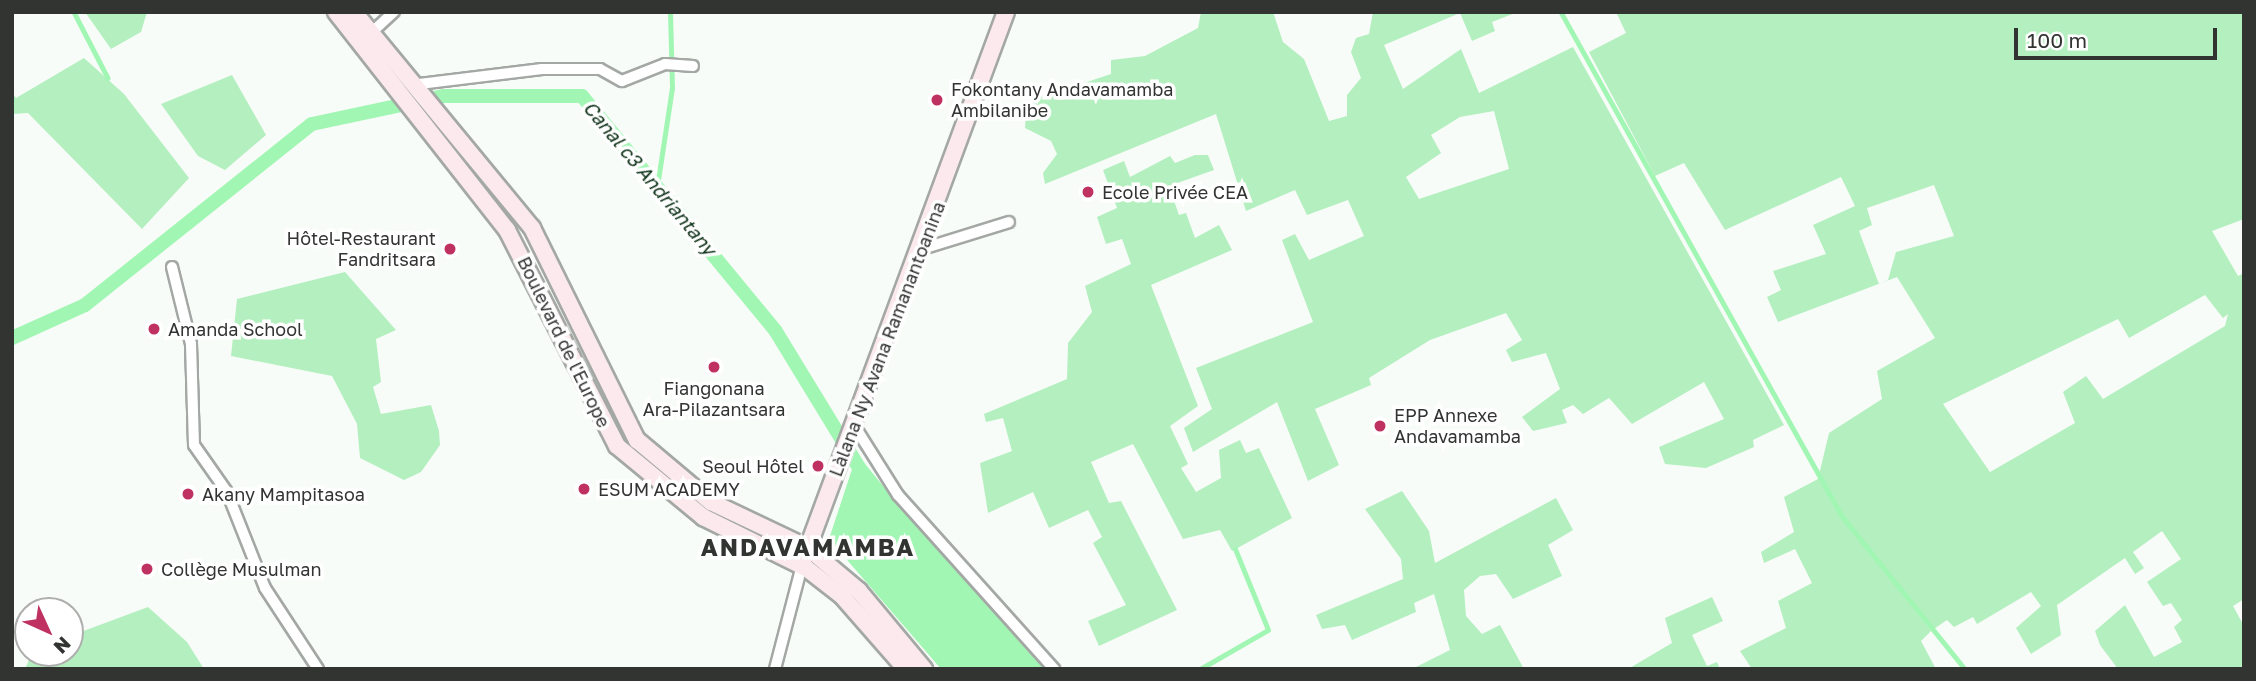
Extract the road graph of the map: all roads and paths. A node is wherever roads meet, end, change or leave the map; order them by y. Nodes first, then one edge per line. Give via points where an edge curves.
1 (337, 12) edge
2 (354, 12) edge
3 (394, 12) edge
4 (1006, 12) edge
5 (370, 34) junction
6 (688, 66) dead end
7 (413, 87) junction
8 (1009, 222) dead end
9 (922, 249) junction
10 (172, 267) dead end
11 (857, 430) junction
12 (808, 548) junction
13 (802, 565) junction
14 (318, 669) edge
15 (775, 669) edge
16 (906, 669) edge
17 (924, 669) edge
18 (1054, 669) edge

1 - 13 street, Boulevard de l'Europe via 391,88 507,230 617,446 703,517
2 - 5 street, Boulevard de l'Europe
3 - 5 street
4 - 9 street, Làlana Ny Avana Ramanantoanina
5 - 7 street, Boulevard de l'Europe
6 - 7 street via 669,65 622,81 600,69 542,69
7 - 12 street, Boulevard de l'Europe via 532,228 637,440 711,502
8 - 9 street
9 - 11 street, Làlana Ny Avana Ramanantoanina
10 - 14 street via 191,344 188,415 194,445 227,492 265,588
11 - 12 street, Làlana Ny Avana Ramanantoanina
11 - 18 street via 898,495
12 - 13 street, Làlana Ny Avana Ramanantoanina
12 - 17 street, Boulevard de l'Europe via 859,592
13 - 15 street, Làlana Ny Avana Ramanantoanina
13 - 16 street, Boulevard de l'Europe via 842,596

